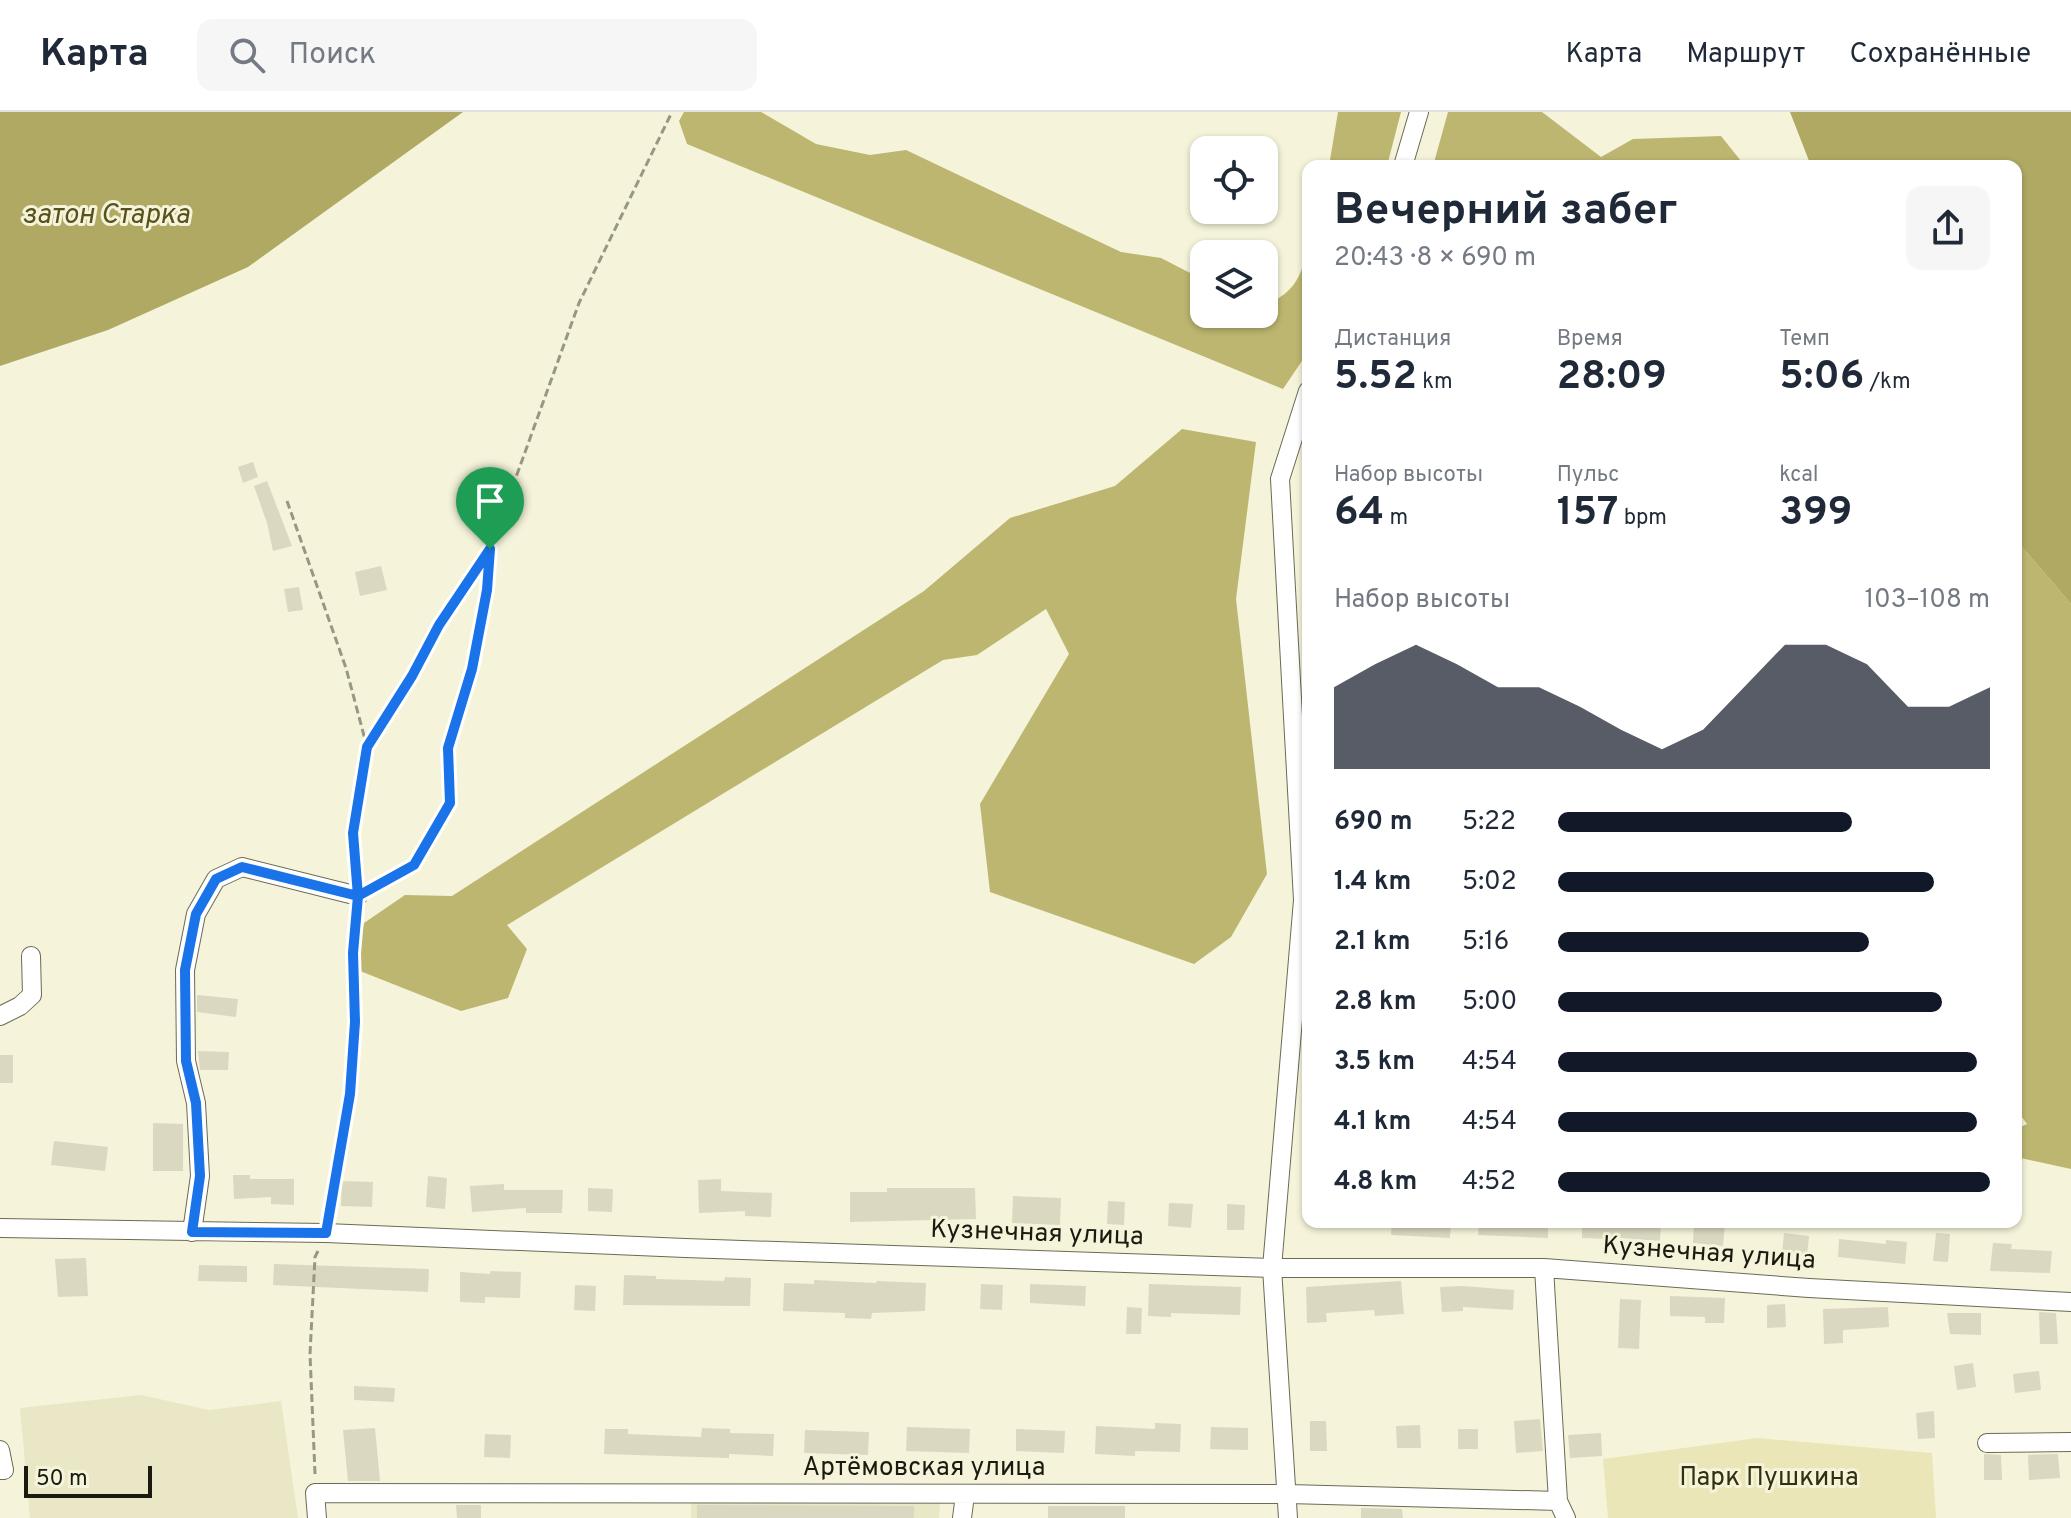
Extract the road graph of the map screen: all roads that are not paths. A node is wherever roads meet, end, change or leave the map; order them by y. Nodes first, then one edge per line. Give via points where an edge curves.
1 (1419, 112) edge
2 (1405, 160) edge
3 (1302, 410) edge
4 (1302, 882) edge
5 (358, 896) road end
6 (1302, 912) edge
7 (31, 956) dead end
8 (0, 1016) edge
9 (0, 1228) edge
10 (192, 1232) junction
11 (1272, 1268) junction
12 (1544, 1268) junction
13 (2071, 1302) edge
14 (2071, 1442) edge
15 (1987, 1443) dead end
16 (0, 1450) edge
17 (0, 1470) edge
18 (1288, 1494) junction
19 (965, 1495) junction
20 (1562, 1509) edge
21 (317, 1518) edge
22 (962, 1518) edge
23 (1288, 1518) edge

1 - 2 street
3 - 4 street via 1280,479
5 - 10 street via 242,867 216,879 196,914 185,970 186,1061 196,1103 200,1176
6 - 11 street
7 - 8 street via 32,995
9 - 10 street, Кузнечная улица
10 - 11 street, Кузнечная улица
11 - 12 street, Кузнечная улица
11 - 18 street
12 - 13 street, Кузнечная улица
12 - 20 street
14 - 15 street
16 - 17 street
18 - 19 street, Артёмовская улица
18 - 20 street, Артёмовская улица
18 - 23 street
19 - 21 street, Артёмовская улица via 315,1493
19 - 22 street

